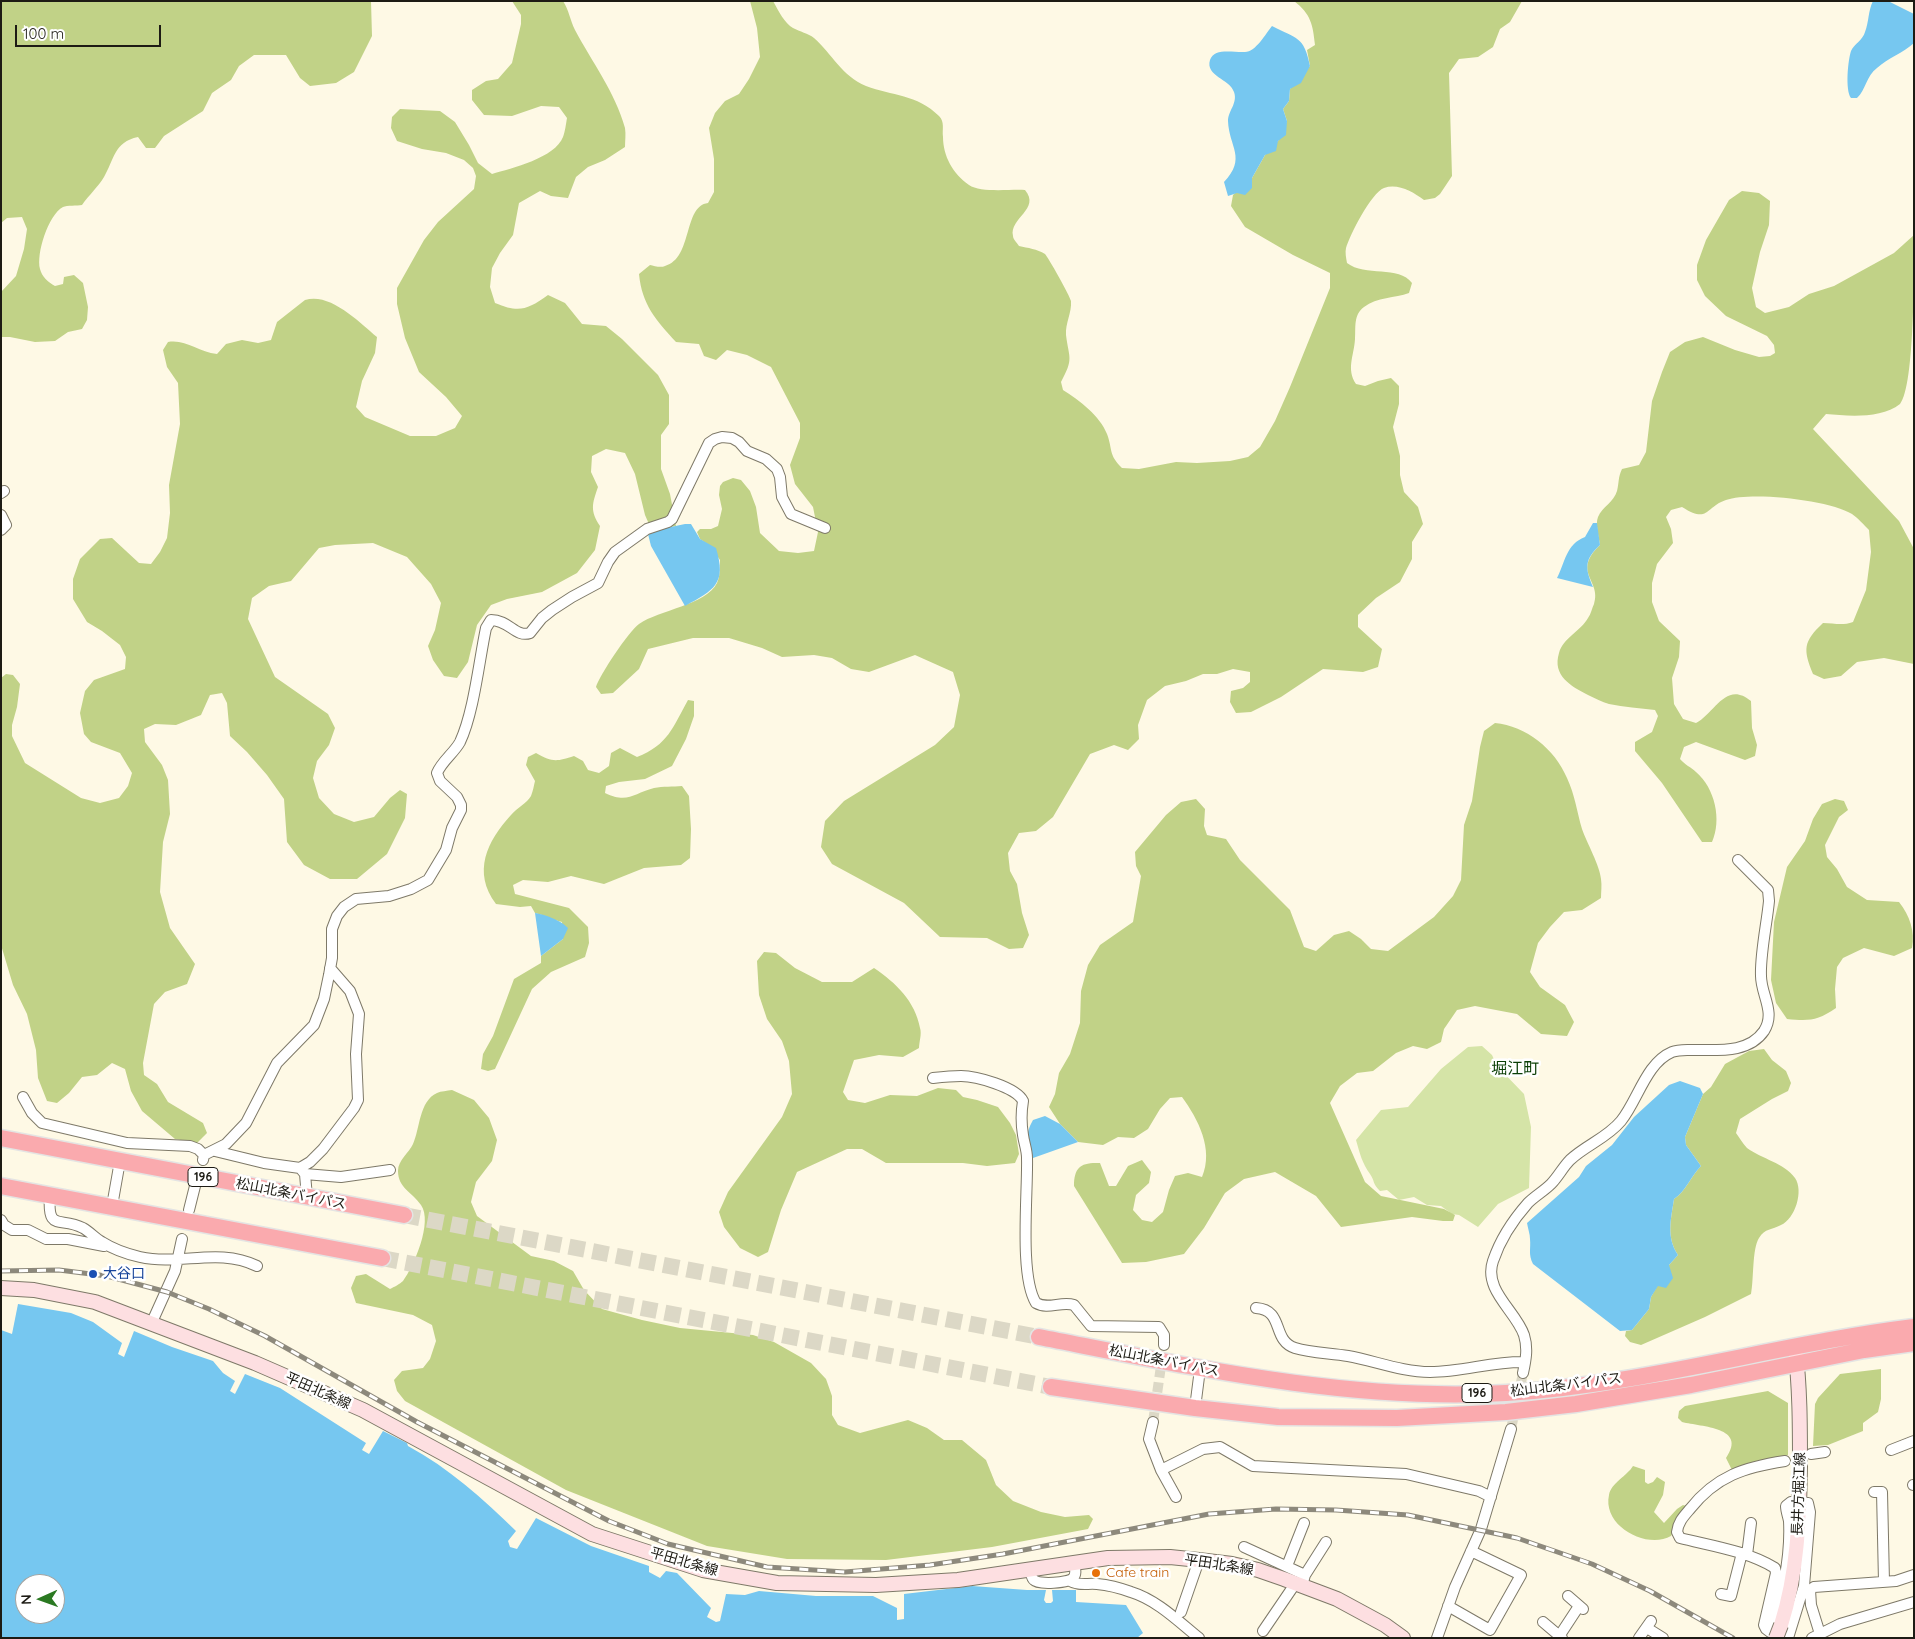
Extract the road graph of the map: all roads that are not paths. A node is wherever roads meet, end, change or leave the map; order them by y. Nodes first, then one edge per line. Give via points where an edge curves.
1 (1, 515) edge
2 (825, 528) dead end
3 (1, 530) edge
4 (1738, 860) dead end
5 (330, 968) junction
6 (933, 1078) dead end
7 (23, 1097) dead end
8 (1, 1138) edge
9 (215, 1151) junction
10 (120, 1162) junction
11 (390, 1170) dead end
12 (302, 1171) junction
13 (196, 1182) dead end
14 (1, 1186) edge
15 (50, 1195) junction
16 (307, 1197) junction
17 (112, 1206) junction
18 (189, 1210) dead end
19 (404, 1215) tunnel mouth
20 (2, 1218) edge
21 (182, 1239) dead end
22 (113, 1248) junction
23 (382, 1258) tunnel mouth
24 (178, 1259) junction
25 (257, 1266) dead end
26 (1, 1288) edge
27 (1256, 1308) dead end
28 (152, 1322) junction
29 (1914, 1327) edge
30 (1039, 1337) tunnel mouth
31 (1914, 1342) edge
32 (1164, 1345) tunnel mouth
33 (1795, 1347) junction
34 (1797, 1364) junction
35 (1200, 1369) junction
36 (1050, 1387) tunnel mouth
37 (1195, 1408) junction
38 (1153, 1422) tunnel mouth
39 (1511, 1430) tunnel mouth
40 (1914, 1441) edge
41 (1890, 1450) dead end
42 (1825, 1452) dead end
43 (1811, 1454) dead end
44 (1785, 1461) dead end
45 (1161, 1470) junction
46 (1874, 1492) dead end
47 (1176, 1497) dead end
48 (1491, 1497) junction
49 (1799, 1501) junction
50 (1751, 1523) dead end
51 (1304, 1524) dead end
52 (1326, 1542) dead end
53 (1244, 1547) dead end
54 (1471, 1551) junction
55 (1745, 1554) junction
56 (1199, 1560) junction
57 (1074, 1562) junction
58 (1287, 1566) junction
59 (1030, 1569) junction
60 (1914, 1575) edge
61 (1070, 1580) junction
62 (1301, 1581) junction
63 (1884, 1582) junction
64 (1721, 1594) dead end
65 (1568, 1596) dead end
66 (1914, 1602) edge
67 (1448, 1606) junction
68 (1181, 1612) dead end
69 (1543, 1622) dead end
70 (1263, 1631) dead end
71 (1778, 1633) edge
72 (1816, 1636) edge
73 (1559, 1637) edge
74 (1199, 1638) edge
75 (1403, 1638) edge
76 (1437, 1638) edge
77 (1639, 1638) edge
78 (1663, 1638) edge
79 (1788, 1638) edge

1 - 3 street via 6,525
2 - 5 street via 791,514 782,497 777,469 766,459 747,451 732,438 715,439 702,456 672,519 647,529 615,552 598,583 552,610 530,633 520,634 502,621 491,620 486,628 462,736 437,772 440,781 461,805 446,850 428,880 389,896 356,899 344,907 333,922
4 - 27 street via 1768,890 1761,974 1769,1009 1765,1029 1758,1039 1742,1047 1673,1051 1661,1059 1620,1122 1570,1160 1507,1230 1492,1262 1491,1280 1524,1333 1527,1349 1524,1367 1508,1362 1428,1372 1294,1348 1283,1340 1272,1314
5 - 9 street via 314,1025 277,1063 246,1123
5 - 12 street via 350,991 359,1014 356,1054 358,1100 323,1149
6 - 32 street via 974,1078 1015,1091 1023,1101 1021,1118 1027,1158 1028,1268 1036,1303 1045,1306 1074,1305 1091,1326 1159,1327 1164,1335
7 - 9 street via 42,1123 127,1143 190,1146 198,1149 204,1158
8 - 10 highway, 松山北条バイパス / 196
9 - 12 street
10 - 16 highway, 松山北条バイパス / 196
10 - 17 street
11 - 12 street via 341,1177
12 - 16 street
13 - 18 street
14 - 15 highway
15 - 17 highway
15 - 22 street via 49,1209 54,1220 74,1224
16 - 19 highway, 松山北条バイパス / 196
17 - 23 highway
20 - 22 street via 4,1225 12,1230 28,1230 46,1238
21 - 24 street
22 - 24 street via 141,1257
24 - 25 street via 232,1257
24 - 28 street
26 - 28 main road, 平田北条線 via 34,1290 95,1302
28 - 59 main road, 平田北条線 via 363,1410 592,1534 703,1570 777,1583 876,1585 958,1580
29 - 33 highway, 松山北条バイパス / 196
30 - 35 highway, 松山北条バイパス / 196
31 - 34 highway, 松山北条バイパス / 196
33 - 34 main road, 長井方堀江線
33 - 35 highway, 松山北条バイパス / 196 via 1573,1387 1506,1393 1365,1391
34 - 37 highway, 松山北条バイパス / 196 via 1576,1404 1506,1412 1397,1418 1278,1417
34 - 49 main road, 長井方堀江線
35 - 37 street
36 - 37 highway, 松山北条バイパス / 196
38 - 45 street via 1149,1439
39 - 48 street
40 - 41 street
42 - 43 street
44 - 55 street via 1760,1464 1731,1474 1695,1502 1678,1524 1680,1538
45 - 47 street
45 - 48 street via 1203,1449 1220,1447 1253,1466 1406,1474 1479,1491
46 - 63 street via 1882,1492
48 - 54 street
49 - 71 main road, 長井方堀江線 via 1794,1574
49 - 79 street via 1810,1507 1808,1540 1804,1586
50 - 55 street
51 - 58 street
52 - 62 street
53 - 58 street
54 - 67 street
54 - 67 street via 1521,1575 1490,1630
55 - 64 street via 1731,1596
55 - 71 street via 1775,1568 1764,1625
56 - 57 main road, 平田北条線 via 1108,1558
56 - 62 main road, 平田北条線
56 - 68 street
57 - 59 main road, 平田北条線
57 - 61 street via 1075,1573
58 - 62 street
59 - 61 street via 1033,1580 1041,1584
60 - 63 street via 1896,1582
61 - 74 street via 1074,1584 1098,1584 1146,1598
62 - 70 street
62 - 75 main road, 平田北条線 via 1385,1625
63 - 72 street via 1814,1587 1810,1590
65 - 73 street via 1581,1608
66 - 72 street via 1840,1624
67 - 76 street
69 - 73 street
77 - 78 street via 1649,1624

